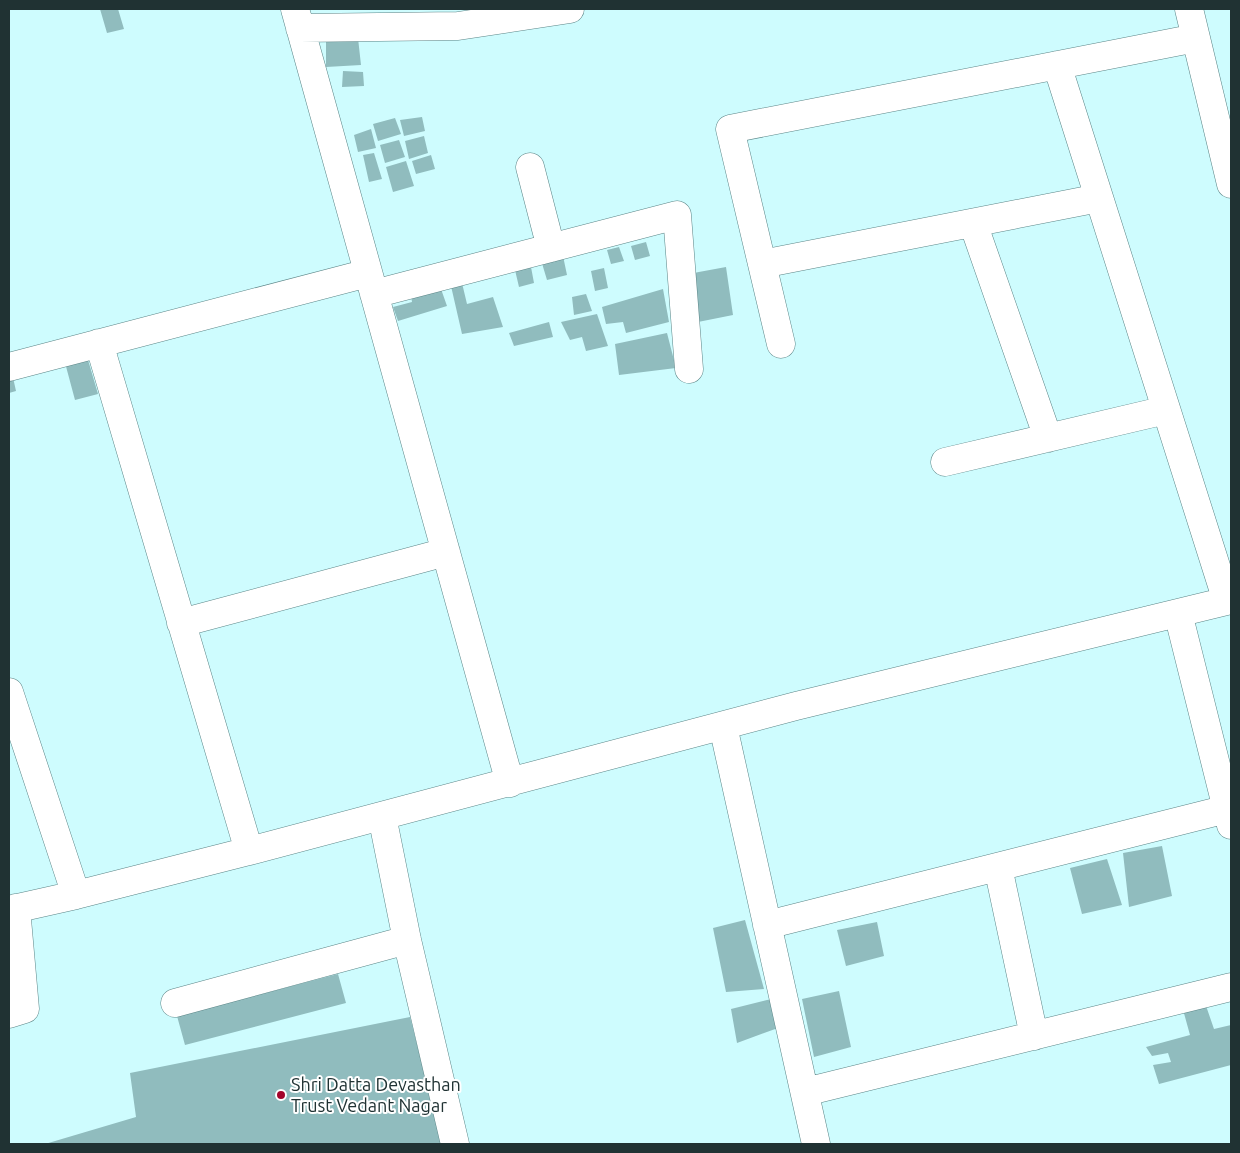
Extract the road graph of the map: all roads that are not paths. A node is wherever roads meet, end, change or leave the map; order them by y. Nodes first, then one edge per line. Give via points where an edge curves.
1 (570, 9) edge
2 (1189, 9) edge
3 (298, 18) edge
4 (1196, 38) junction
5 (1057, 65) junction
6 (530, 167) dead end
7 (1231, 184) edge
8 (1099, 198) junction
9 (973, 223) junction
10 (551, 248) junction
11 (762, 264) junction
12 (371, 283) junction
13 (99, 343) junction
14 (781, 344) dead end
15 (9, 367) edge
16 (688, 369) dead end
17 (1166, 410) junction
18 (1048, 438) junction
19 (945, 462) dead end
20 (446, 552) junction
21 (1229, 601) edge
22 (1178, 613) junction
23 (181, 623) junction
24 (9, 692) edge
25 (723, 726) junction
26 (510, 782) junction
27 (382, 816) junction
28 (1229, 817) edge
29 (249, 851) junction
30 (998, 867) junction
31 (76, 895) junction
32 (12, 909) edge
33 (767, 925) junction
34 (407, 940) junction
35 (1231, 988) edge
36 (175, 1003) dead end
37 (9, 1014) edge
38 (1034, 1036) junction
39 (805, 1092) junction
40 (455, 1144) edge
41 (816, 1144) edge

1 - 3 street via 458,26
2 - 4 street
3 - 12 street
4 - 5 street
4 - 7 street
5 - 8 street
5 - 11 street via 730,129
6 - 10 street
8 - 9 street
8 - 17 street
9 - 11 street
9 - 18 street
10 - 12 street
10 - 16 street via 677,215
11 - 14 street
12 - 13 street
12 - 20 street
13 - 15 street
13 - 23 street
17 - 18 street
17 - 21 street
18 - 19 street
20 - 23 street
20 - 26 street
21 - 22 street
22 - 25 street
22 - 28 street
23 - 29 street
24 - 31 street
25 - 26 street
25 - 33 street
26 - 27 street
27 - 29 street
27 - 34 street
28 - 30 street
29 - 31 street
30 - 33 street
30 - 38 street
31 - 32 street
32 - 37 street via 25,1009
33 - 39 street
34 - 36 street
34 - 40 street
35 - 38 street
38 - 39 street
39 - 41 street

